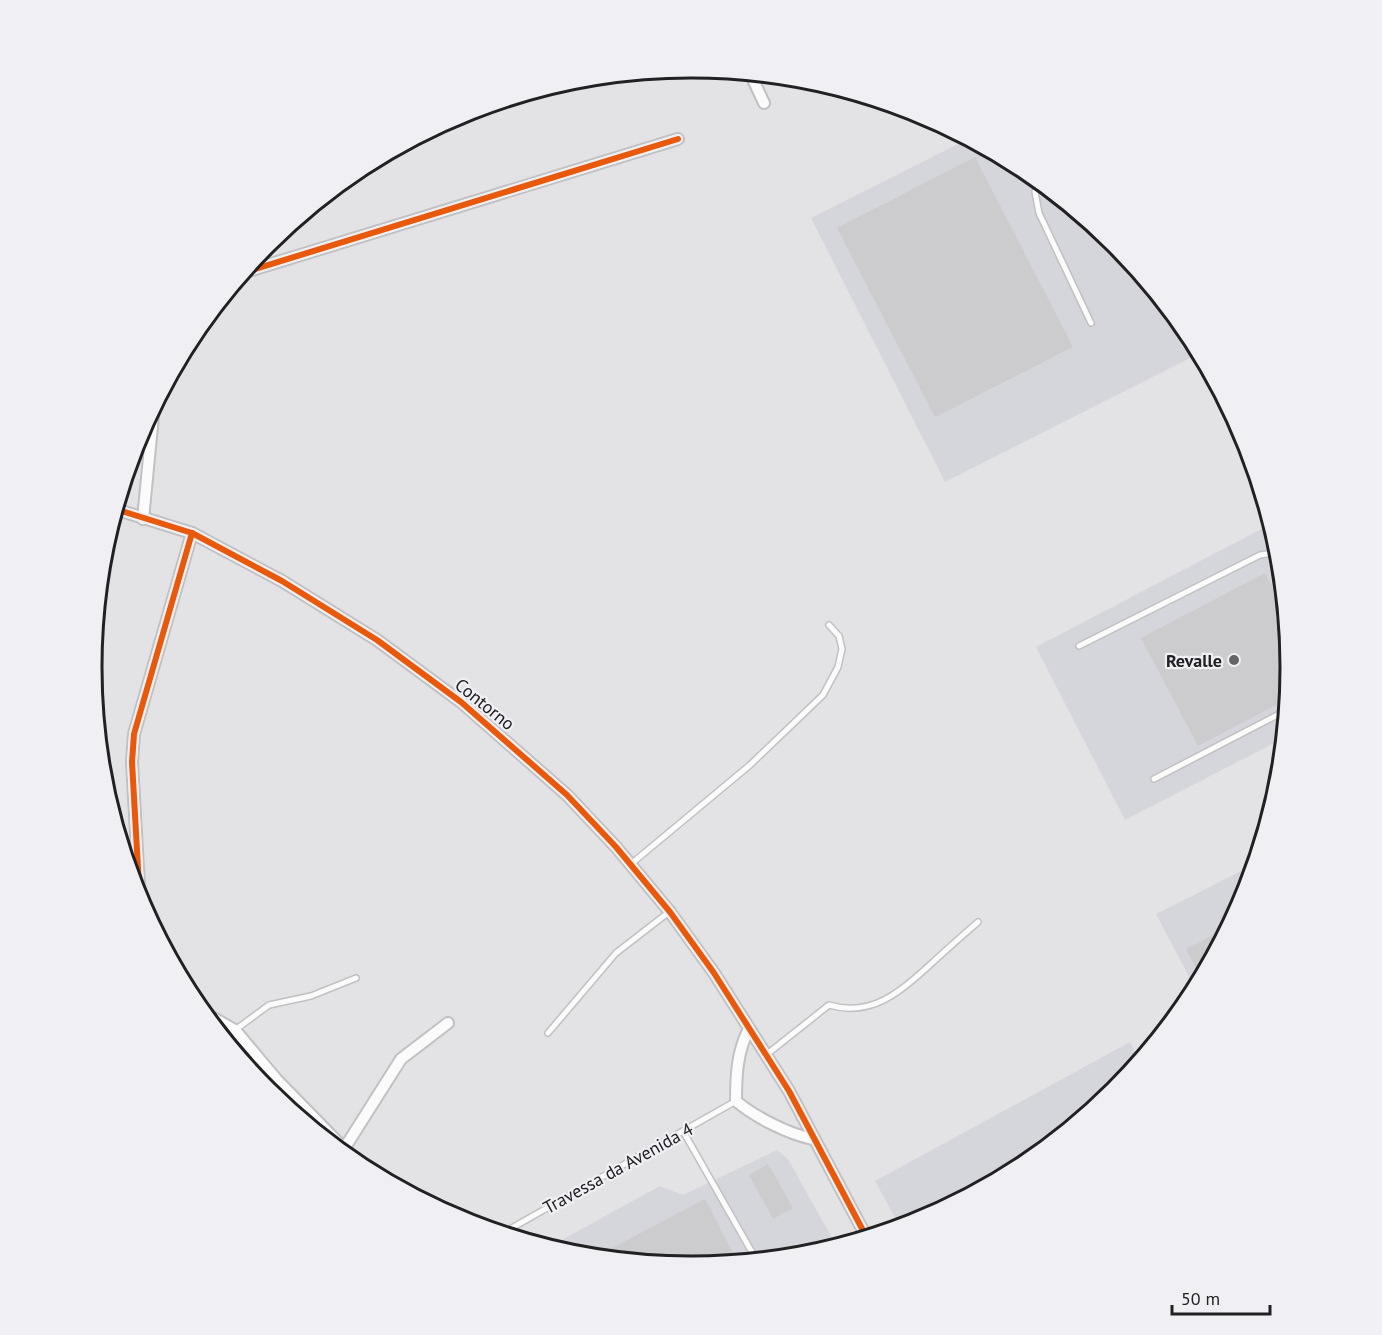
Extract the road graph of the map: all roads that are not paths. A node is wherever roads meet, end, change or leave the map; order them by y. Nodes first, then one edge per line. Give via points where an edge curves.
1 (754, 82) edge
2 (764, 103) dead end
3 (678, 139) dead end
4 (1036, 189) edge
5 (258, 268) edge
6 (1091, 323) dead end
7 (152, 430) edge
8 (123, 512) edge
9 (143, 519) junction
10 (192, 533) junction
11 (1269, 552) edge
12 (829, 625) dead end
13 (1079, 646) dead end
14 (1278, 715) edge
15 (1154, 779) dead end
16 (631, 864) junction
17 (138, 871) edge
18 (670, 912) junction
19 (978, 922) dead end
20 (356, 978) dead end
21 (220, 1022) edge
22 (448, 1023) dead end
23 (749, 1029) junction
24 (235, 1030) junction
25 (548, 1033) dead end
26 (765, 1056) junction
27 (736, 1101) junction
28 (325, 1129) edge
29 (683, 1131) junction
30 (813, 1139) junction
31 (346, 1146) edge
32 (511, 1229) edge
33 (863, 1231) edge
34 (753, 1254) edge

1 - 2 street
3 - 5 street
4 - 6 lane via 1039,213
7 - 9 street
8 - 9 street, Contorno
9 - 10 street, Contorno
10 - 16 street, Contorno via 326,608 427,676 567,795
10 - 17 street via 134,734
11 - 13 lane
12 - 16 lane via 839,636 842,649 838,667 823,695 750,765
14 - 15 lane
16 - 18 street, Contorno
18 - 23 street, Contorno
18 - 25 lane via 616,954
19 - 26 lane via 898,993 872,1005 842,1009 829,1005
20 - 24 lane via 311,996 269,1005
21 - 24 street
22 - 31 street via 401,1059
23 - 26 street, Contorno
23 - 27 street via 739,1057
24 - 28 street
26 - 30 street, Contorno via 789,1091
27 - 29 lane, Travessa da Avenida 4
27 - 30 street via 798,1136
29 - 32 lane, Travessa da Avenida 4
29 - 34 lane
30 - 33 street, Contorno

